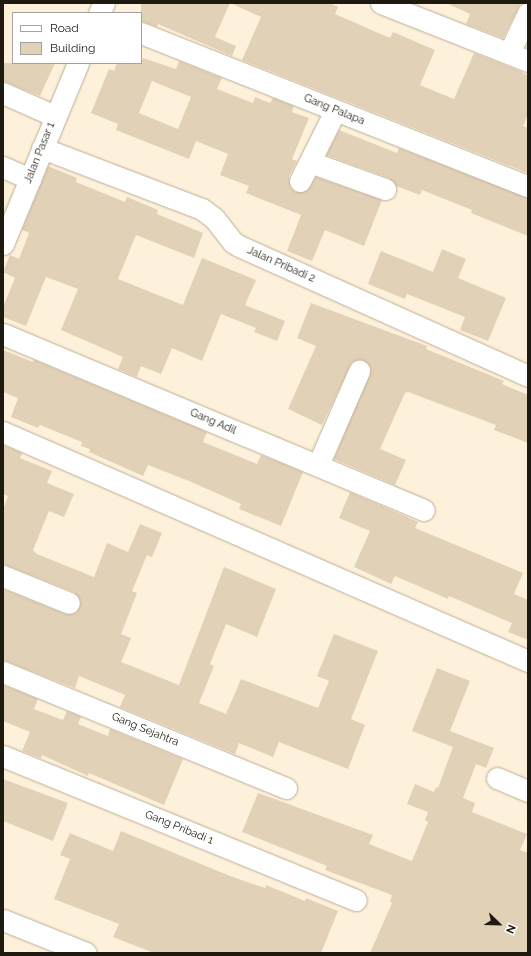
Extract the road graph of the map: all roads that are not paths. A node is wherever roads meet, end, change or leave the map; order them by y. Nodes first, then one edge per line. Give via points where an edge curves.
1 (104, 3) edge
2 (381, 3) edge
3 (100, 12) edge
4 (528, 13) edge
5 (142, 33) edge
6 (509, 54) junction
7 (528, 61) edge
8 (78, 64) edge
9 (3, 93) edge
10 (335, 111) junction
11 (55, 116) junction
12 (42, 148) junction
13 (310, 162) junction
14 (3, 167) edge
15 (30, 179) junction
16 (300, 181) dead end
17 (528, 186) edge
18 (385, 189) dead end
19 (8, 218) edge
20 (3, 244) edge
21 (3, 334) edge
22 (359, 371) dead end
23 (528, 376) edge
24 (3, 432) edge
25 (318, 465) junction
26 (424, 510) dead end
27 (3, 576) edge
28 (69, 603) dead end
29 (528, 661) edge
30 (3, 672) edge
31 (3, 756) edge
32 (497, 778) dead end
33 (286, 788) dead end
34 (528, 791) edge
35 (356, 900) dead end
36 (3, 920) edge
37 (86, 953) edge

1 - 3 street
2 - 6 street
4 - 6 street
5 - 10 street, Gang Palapa
6 - 7 street
8 - 11 street, Jalan Pasar 1
9 - 11 street
10 - 13 street
10 - 17 street, Gang Palapa
11 - 12 street, Jalan Pasar 1
12 - 15 street, Jalan Pasar 1
12 - 23 street, Jalan Pribadi 2 via 202,209 214,218 239,246
13 - 16 street
13 - 18 street
14 - 15 street
15 - 19 street, Jalan Pasar 1
19 - 20 street, Jalan Pasar 1
21 - 25 street, Gang Adil
22 - 25 street
24 - 29 street
25 - 26 street, Gang Adil
27 - 28 street
30 - 33 street, Gang Sejahtra
31 - 35 street, Gang Pribadi 1
32 - 34 street
36 - 37 street

